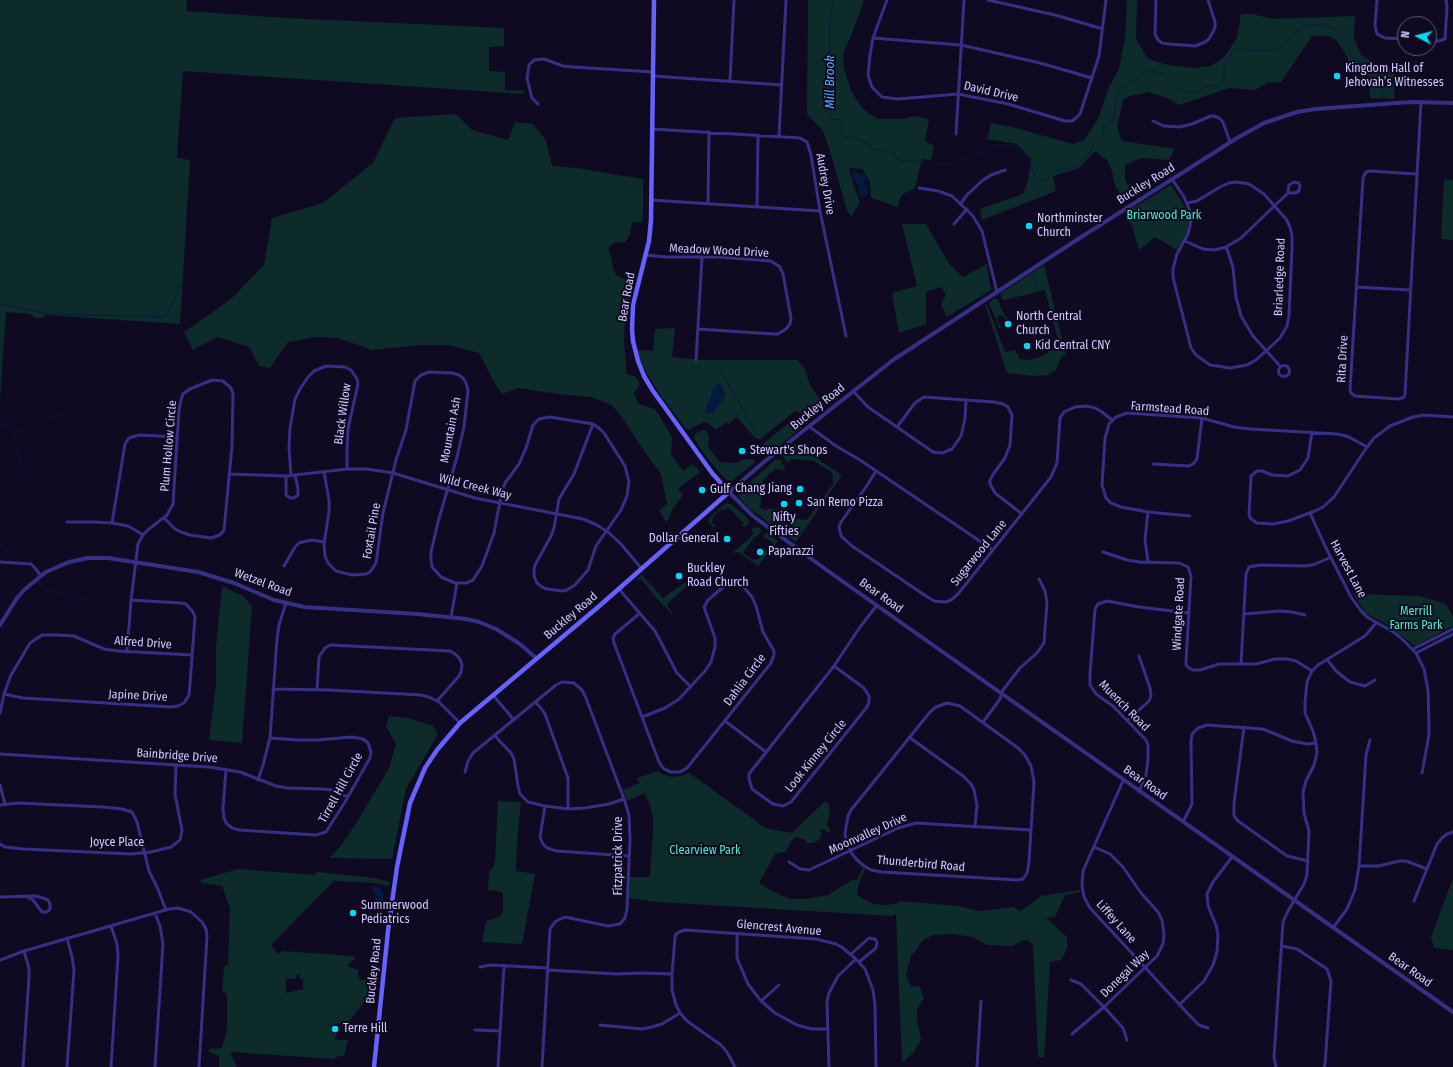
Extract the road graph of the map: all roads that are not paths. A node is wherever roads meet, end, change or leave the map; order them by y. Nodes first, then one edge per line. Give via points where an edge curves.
1 (653, 0) edge
2 (734, 0) edge
3 (786, 0) edge
4 (887, 0) edge
5 (964, 0) edge
6 (988, 0) edge
7 (1106, 0) edge
8 (1156, 0) edge
9 (1208, 0) edge
10 (1377, 0) edge
11 (1446, 0) edge
12 (1103, 29) junction
13 (873, 38) junction
14 (1397, 39) edge
15 (1437, 41) edge
16 (961, 45) junction
17 (653, 74) junction
18 (1092, 78) junction
19 (730, 81) junction
20 (782, 85) junction
21 (958, 94) junction
22 (1421, 102) junction
23 (1453, 103) edge
24 (538, 104) dead end
25 (1153, 121) dead end
26 (652, 129) junction
27 (709, 132) junction
28 (956, 134) dead end
29 (758, 135) junction
30 (779, 136) junction
31 (1230, 142) junction
32 (1005, 170) dead end
33 (1416, 174) junction
34 (1172, 179) junction
35 (919, 188) dead end
36 (1288, 192) junction
37 (651, 200) junction
38 (961, 203) junction
39 (1187, 203) junction
40 (708, 204) junction
41 (1274, 205) junction
42 (757, 207) junction
43 (967, 209) junction
44 (820, 211) junction
45 (954, 224) dead end
46 (1186, 241) junction
47 (1226, 247) junction
48 (645, 255) junction
49 (702, 257) junction
50 (1356, 287) junction
51 (1410, 290) junction
52 (997, 292) junction
53 (698, 329) junction
54 (846, 336) dead end
55 (1266, 350) junction
56 (696, 360) dead end
57 (1280, 366) dead end
58 (853, 391) junction
59 (966, 400) junction
60 (1453, 417) edge
61 (1202, 418) junction
62 (1112, 420) junction
63 (593, 424) junction
64 (810, 427) junction
65 (897, 427) junction
66 (1312, 432) junction
67 (177, 437) junction
68 (1366, 447) junction
69 (1153, 464) dead end
70 (348, 469) junction
71 (876, 471) junction
72 (324, 472) junction
73 (393, 473) junction
74 (230, 474) junction
75 (295, 475) junction
76 (286, 476) junction
77 (291, 476) junction
78 (447, 490) junction
79 (729, 492) junction
80 (500, 504) junction
81 (1148, 512) junction
82 (556, 513) junction
83 (1310, 513) junction
84 (1022, 514) junction
85 (1190, 516) dead end
86 (164, 518) junction
87 (67, 522) dead end
88 (112, 524) junction
89 (606, 531) junction
90 (142, 535) junction
91 (324, 542) junction
92 (993, 550) junction
93 (1103, 552) dead end
94 (1331, 557) junction
95 (0, 562) edge
96 (135, 562) junction
97 (1148, 562) junction
98 (284, 566) dead end
99 (642, 568) junction
100 (40, 576) junction
101 (1039, 579) dead end
102 (457, 583) junction
103 (619, 589) junction
104 (131, 600) junction
105 (286, 603) junction
106 (877, 606) junction
107 (640, 613) junction
108 (1189, 613) junction
109 (1244, 614) junction
110 (1305, 616) dead end
111 (451, 617) junction
112 (1376, 623) junction
113 (0, 625) edge
114 (1453, 629) edge
115 (1453, 634) edge
116 (1413, 649) junction
117 (127, 652) junction
118 (1416, 653) junction
119 (192, 655) junction
120 (1139, 656) dead end
121 (536, 658) junction
122 (1327, 659) junction
123 (1241, 664) junction
124 (834, 666) junction
125 (1312, 671) junction
126 (1375, 680) dead end
127 (691, 687) junction
128 (273, 689) junction
129 (318, 690) junction
130 (4, 694) junction
131 (1002, 694) junction
132 (493, 695) junction
133 (437, 701) junction
134 (535, 702) junction
135 (0, 713) edge
136 (642, 717) junction
137 (514, 720) junction
138 (1128, 720) junction
139 (725, 721) junction
140 (984, 722) junction
141 (460, 723) junction
142 (1244, 727) junction
143 (495, 736) junction
144 (909, 737) junction
145 (270, 738) junction
146 (1370, 740) dead end
147 (1316, 743) junction
148 (766, 752) junction
149 (0, 754) edge
150 (176, 765) junction
151 (226, 769) junction
152 (465, 772) dead end
153 (1422, 773) dead end
154 (258, 780) junction
155 (1123, 781) junction
156 (0, 785) edge
157 (1139, 792) junction
158 (348, 797) junction
159 (624, 799) junction
160 (5, 804) junction
161 (0, 806) edge
162 (545, 806) junction
163 (568, 809) junction
164 (1183, 822) junction
165 (975, 826) junction
166 (1031, 830) junction
167 (1453, 832) edge
168 (0, 844) edge
169 (1094, 847) junction
170 (850, 851) junction
171 (144, 854) junction
172 (629, 856) junction
173 (1232, 857) junction
174 (1308, 861) junction
175 (789, 862) dead end
176 (1359, 866) junction
177 (1427, 869) junction
178 (0, 897) edge
179 (27, 897) junction
180 (1294, 901) junction
181 (1414, 901) dead end
182 (166, 910) junction
183 (156, 913) junction
184 (111, 926) junction
185 (1333, 928) junction
186 (737, 934) junction
187 (67, 938) junction
188 (1282, 946) junction
189 (24, 951) junction
190 (851, 954) junction
191 (856, 959) junction
192 (0, 960) edge
193 (859, 962) junction
194 (504, 966) junction
195 (480, 967) dead end
196 (1145, 968) junction
197 (548, 969) junction
198 (672, 974) junction
199 (1071, 980) dead end
200 (779, 985) dead end
201 (761, 1001) junction
202 (981, 1001) dead end
203 (1179, 1004) junction
204 (1104, 1007) junction
205 (1453, 1012) edge
206 (680, 1014) junction
207 (600, 1025) dead end
208 (1208, 1028) dead end
209 (828, 1029) junction
210 (475, 1030) dead end
211 (500, 1031) junction
212 (1072, 1034) dead end
213 (1127, 1040) dead end
214 (23, 1067) edge
215 (67, 1067) edge
216 (111, 1067) edge
217 (154, 1067) edge
218 (199, 1067) edge
219 (374, 1067) edge
220 (498, 1067) edge
221 (542, 1067) edge
222 (735, 1067) edge
223 (829, 1067) edge
224 (876, 1067) edge
225 (977, 1067) edge
226 (1276, 1067) edge
227 (1324, 1067) edge

1 - 17 main road, Bear Road
2 - 19 street
3 - 20 street
4 - 13 street, David Drive
5 - 16 street
6 - 12 street
7 - 12 street, David Drive
8 - 9 street via 1155,34 1158,40 1162,43 1195,46 1209,39 1215,28
10 - 14 street via 1377,34 1385,38
11 - 15 street via 1445,39
12 - 18 street, David Drive via 1099,56
13 - 16 street
13 - 21 street, David Drive via 868,75 872,87 882,97 898,99
16 - 18 street
16 - 21 street
17 - 19 street
17 - 24 street via 563,66 544,60 534,60 529,65 527,78 532,98
17 - 26 main road, Bear Road
18 - 21 street, David Drive via 1080,114 1072,121
19 - 20 street
20 - 30 street
21 - 28 street
22 - 23 street, Buckley Road
22 - 31 street, Buckley Road via 1321,108 1297,112 1264,123
22 - 33 street, Rita Drive
25 - 31 street via 1164,126 1180,126 1214,116 1223,122
26 - 27 street, Audrey Drive
26 - 37 main road, Bear Road
27 - 29 street, Audrey Drive
27 - 40 street
29 - 30 street, Audrey Drive
29 - 42 street
30 - 44 street, Audrey Drive via 800,138 807,142
31 - 34 street, Buckley Road
32 - 38 street via 983,180
33 - 50 street, Rita Drive via 1370,171 1364,174
33 - 51 street, Rita Drive
34 - 39 street, Briarledge Road
34 - 52 street, Buckley Road
35 - 38 street via 946,193
36 - 36 street via 1291,183 1299,183 1298,192
36 - 41 street
37 - 40 street
37 - 48 main road, Bear Road via 651,220
38 - 43 street
39 - 41 street, Briarledge Road via 1197,201 1220,187 1235,182 1249,184
39 - 46 street, Briarledge Road via 1191,221
40 - 42 street
41 - 47 street via 1241,238
41 - 55 street, Briarledge Road via 1286,219 1292,236 1290,300 1284,332
42 - 44 street
43 - 45 street
43 - 52 street via 982,232
44 - 54 street, Audrey Drive
46 - 47 street via 1203,249
46 - 55 street, Briarledge Road via 1174,260 1173,277 1193,352 1210,365 1230,368 1247,366
47 - 55 street via 1233,268 1238,311 1253,336
48 - 49 street, Meadow Wood Drive via 672,258
48 - 79 main road, Bear Road via 632,316 633,341 638,361 653,391 712,473
49 - 53 street
49 - 53 street, Meadow Wood Drive via 776,263 783,274 791,318 788,328 778,334
50 - 51 street
50 - 51 street, Rita Drive via 1351,393 1355,396 1399,399 1405,394
52 - 58 street, Buckley Road via 893,360
53 - 56 street
55 - 57 street
58 - 64 street, Buckley Road
58 - 65 street via 868,407
59 - 65 street via 932,397 920,399
59 - 65 street via 962,436 948,452 933,452
59 - 84 street via 1003,404 1010,410 1010,445 990,484 995,493
60 - 68 street via 1424,415 1398,422 1380,433
61 - 62 street, Farmstead Road via 1122,414
61 - 66 street, Farmstead Road via 1234,427
61 - 69 street via 1197,459 1193,464
62 - 81 street via 1105,438 1103,492 1115,506
62 - 84 street, Sugarwood Lane via 1095,408 1080,406 1070,408 1062,415 1054,472
63 - 80 street via 550,417 539,419 531,428 526,448 506,483
63 - 82 street via 574,474 559,499
63 - 89 street via 604,433 620,457 628,477 629,488 625,504
64 - 71 street
64 - 79 street, Buckley Road
66 - 68 street, Farmstead Road via 1349,436
66 - 83 street via 1308,458 1300,470 1288,476 1272,475 1262,471 1253,474 1249,515 1257,523 1273,524
67 - 74 street, Plum Hollow Circle via 179,410 185,392 212,380 228,383 233,393
67 - 86 street, Plum Hollow Circle via 173,504
67 - 88 street via 139,435 129,438 125,444
68 - 83 street via 1334,497 1323,507
70 - 72 street, Wild Creek Way
70 - 73 street, Wild Creek Way
70 - 77 street, Black Willow via 348,429 357,379 351,370 345,367 327,366 314,371 308,377 296,399 290,428
71 - 92 street
71 - 92 street, Sugarwood Lane via 841,522 840,533 843,539 905,582 934,601 951,600
72 - 75 street, Wild Creek Way
72 - 91 street, Foxtail Pine via 329,500
73 - 78 street, Wild Creek Way
73 - 78 street, Mountain Ash via 406,430 417,378 429,372 459,375 468,390 466,416
73 - 91 street, Foxtail Pine via 383,513 376,563 370,572 352,575 336,571 325,556
74 - 76 street
74 - 86 street, Plum Hollow Circle via 226,526 220,535 211,538 181,532 174,529
75 - 76 street via 298,495 294,498 286,495
75 - 77 street, Wild Creek Way
76 - 77 street, Wild Creek Way
78 - 80 street, Wild Creek Way
78 - 102 street via 431,560 432,567 441,577
79 - 99 main road, Buckley Road
79 - 106 street, Bear Road via 753,516
80 - 82 street, Wild Creek Way
80 - 102 street via 490,544 476,576 470,582
81 - 85 street
81 - 97 street via 1145,540
82 - 89 street, Wild Creek Way via 583,519
82 - 89 street via 551,536 534,570 537,583 547,590 563,591 575,585 588,570 596,546
83 - 94 street, Harvest Lane
84 - 92 street, Sugarwood Lane
86 - 90 street, Plum Hollow Circle
87 - 88 street
88 - 90 street via 128,526
89 - 99 street, Wild Creek Way
90 - 96 street
91 - 98 street via 311,540 299,543
93 - 97 street, Windgate Road via 1127,560
94 - 109 street via 1313,565 1249,567 1246,574
94 - 112 street, Harvest Lane via 1355,603
95 - 100 street via 31,564
96 - 100 street, Wetzel Road via 88,558 59,565
96 - 104 street
96 - 105 street, Wetzel Road via 213,576
97 - 108 street, Windgate Road via 1179,563 1188,567 1191,576
99 - 103 main road, Buckley Road
100 - 113 street, Wetzel Road via 17,598
101 - 131 street via 1047,602 1044,643 1020,668
102 - 111 street
103 - 107 street
103 - 121 main road, Buckley Road
104 - 117 street
104 - 119 street, Japine Drive via 180,603 191,608 194,618
105 - 111 street, Wetzel Road via 320,609
105 - 128 street via 279,625
106 - 124 street, Look Kinney Circle
106 - 131 street, Bear Road
107 - 127 street via 658,636 677,674
107 - 136 street via 613,638
108 - 123 street, Windgate Road via 1186,665 1189,668 1200,670 1219,664
108 - 138 street, Muench Road via 1107,601 1095,608 1090,685 1096,694
109 - 110 street via 1279,611
109 - 123 street
111 - 121 street, Wetzel Road via 479,622 496,630 520,644
112 - 116 street, Harvest Lane via 1395,633
112 - 122 street via 1365,636
114 - 116 street
115 - 118 street
116 - 118 street, Harvest Lane
117 - 119 street, Alfred Drive
117 - 130 street, Alfred Drive via 104,648 74,636 42,635 28,646 11,675
118 - 153 street, Harvest Lane via 1424,669 1428,690 1429,735
119 - 130 street, Japine Drive via 189,695 184,703 178,706 22,698
120 - 138 street via 1151,696
121 - 132 main road, Buckley Road
122 - 125 street
122 - 126 street via 1341,676 1356,685 1365,686
123 - 125 street, Windgate Road via 1287,659 1296,661
124 - 148 street, Look Kinney Circle
124 - 148 street, Look Kinney Circle via 864,688 869,696 869,702 787,805 773,804 755,792 750,785 749,774
125 - 147 street via 1307,682 1304,703
127 - 136 street, Dahlia Circle via 671,705
127 - 139 street, Dahlia Circle via 711,662 715,651 715,638 704,607 706,602 728,583 741,584 752,597 763,632 774,654 771,663
128 - 129 street
128 - 145 street
129 - 133 street via 421,696
129 - 133 street via 319,657 330,645 450,651 460,659 461,672
130 - 135 street, Alfred Drive
131 - 140 street
131 - 155 street, Bear Road
132 - 137 street
132 - 141 main road, Buckley Road
133 - 141 street
134 - 137 street, Fitzpatrick Drive
134 - 159 street, Fitzpatrick Drive via 556,684 567,682 578,685 586,698
134 - 163 street via 545,714 568,778
136 - 139 street, Dahlia Circle via 661,765 671,772 680,772 687,768
137 - 143 street, Fitzpatrick Drive
138 - 157 street, Muench Road via 1143,735 1148,745 1146,774
139 - 148 street
140 - 144 street, Thunderbird Road via 960,706 943,704 930,712
140 - 166 street, Thunderbird Road via 1018,748 1029,760 1034,782
141 - 219 main road, Buckley Road via 425,768 408,814 388,931
142 - 147 street via 1263,729 1292,741
142 - 164 street via 1207,725 1198,728 1192,734 1193,798
142 - 174 street via 1234,816 1287,856
143 - 152 street, Fitzpatrick Drive via 470,757
143 - 162 street via 514,759 520,794 528,802
144 - 165 street via 971,784 977,805
144 - 170 street, Thunderbird Road via 850,810 845,833
145 - 154 street
145 - 158 street, Tirrell Hill Circle via 364,739 370,747 370,758
146 - 176 street via 1366,755
147 - 174 street via 1315,761 1303,792 1304,813 1309,831
149 - 150 street, Bainbridge Drive
150 - 151 street, Bainbridge Drive
150 - 171 street, Joyce Place via 175,794 182,835 176,844
151 - 154 street, Bainbridge Drive
151 - 158 street, Tirrell Hill Circle via 224,818 228,826 239,830 322,834 328,830
154 - 158 street, Bainbridge Drive via 287,788 323,788
155 - 157 street, Bear Road
155 - 169 street, Liffey Lane
156 - 160 street
157 - 164 street, Bear Road
159 - 163 street via 609,804
159 - 172 street, Fitzpatrick Drive via 629,815
160 - 161 street
160 - 171 street via 127,810 135,816
162 - 163 street
162 - 172 street via 540,837 547,848 557,851
164 - 173 street, Bear Road
165 - 166 street, Moonvalley Drive
165 - 170 street, Moonvalley Drive via 916,823 898,828
166 - 170 street, Thunderbird Road via 1027,873 1023,879 1018,880 882,872 864,866
167 - 177 street via 1437,844
168 - 171 street, Joyce Place via 23,849
169 - 196 street, Liffey Lane via 1083,871 1084,897 1090,908
169 - 196 street, Donegal Way via 1110,854 1118,861 1162,920 1163,944 1157,956
170 - 175 street, Moonvalley Drive via 809,870 800,869
171 - 182 street via 148,871
172 - 197 street, Fitzpatrick Drive via 627,909 623,921 615,926 565,918 556,921 550,929
173 - 180 street, Bear Road
173 - 203 street via 1206,894 1218,935 1213,965 1204,981
174 - 180 street via 1304,884
176 - 177 street via 1378,866 1406,861
176 - 185 street via 1353,896
177 - 181 street
178 - 179 street
179 - 179 street via 33,900 42,912 50,909 48,900 35,896
180 - 185 street, Bear Road
180 - 188 street via 1283,922
182 - 183 street
182 - 218 street via 178,908 191,912 206,929
183 - 184 street
183 - 217 street via 163,944
184 - 187 street
184 - 216 street via 118,956
185 - 205 street, Bear Road
186 - 190 street, Glencrest Avenue via 816,939 836,944
186 - 198 street, Glencrest Avenue via 685,930 678,932 675,937
186 - 201 street via 737,958 748,984
187 - 189 street
187 - 215 street via 74,970
188 - 226 street via 1274,1057
188 - 227 street via 1297,949 1327,969 1331,981
189 - 192 street
189 - 214 street via 29,977
190 - 191 street, Glencrest Avenue
190 - 193 street via 869,938 874,938 877,945
191 - 193 street, Glencrest Avenue
191 - 209 street via 838,976 829,992
193 - 224 street, Glencrest Avenue via 873,990
194 - 195 street
194 - 197 street
194 - 211 street
196 - 203 street, Liffey Lane
196 - 204 street, Donegal Way
197 - 198 street via 616,974
197 - 221 street
198 - 206 street via 673,994
199 - 204 street via 1081,984
200 - 201 street
201 - 209 street via 775,1014 797,1025
202 - 225 street
203 - 208 street, Liffey Lane via 1199,1025
204 - 212 street, Donegal Way
204 - 213 street via 1123,1028
206 - 207 street via 652,1027
206 - 222 street via 724,1048
209 - 223 street
210 - 211 street
211 - 220 street

